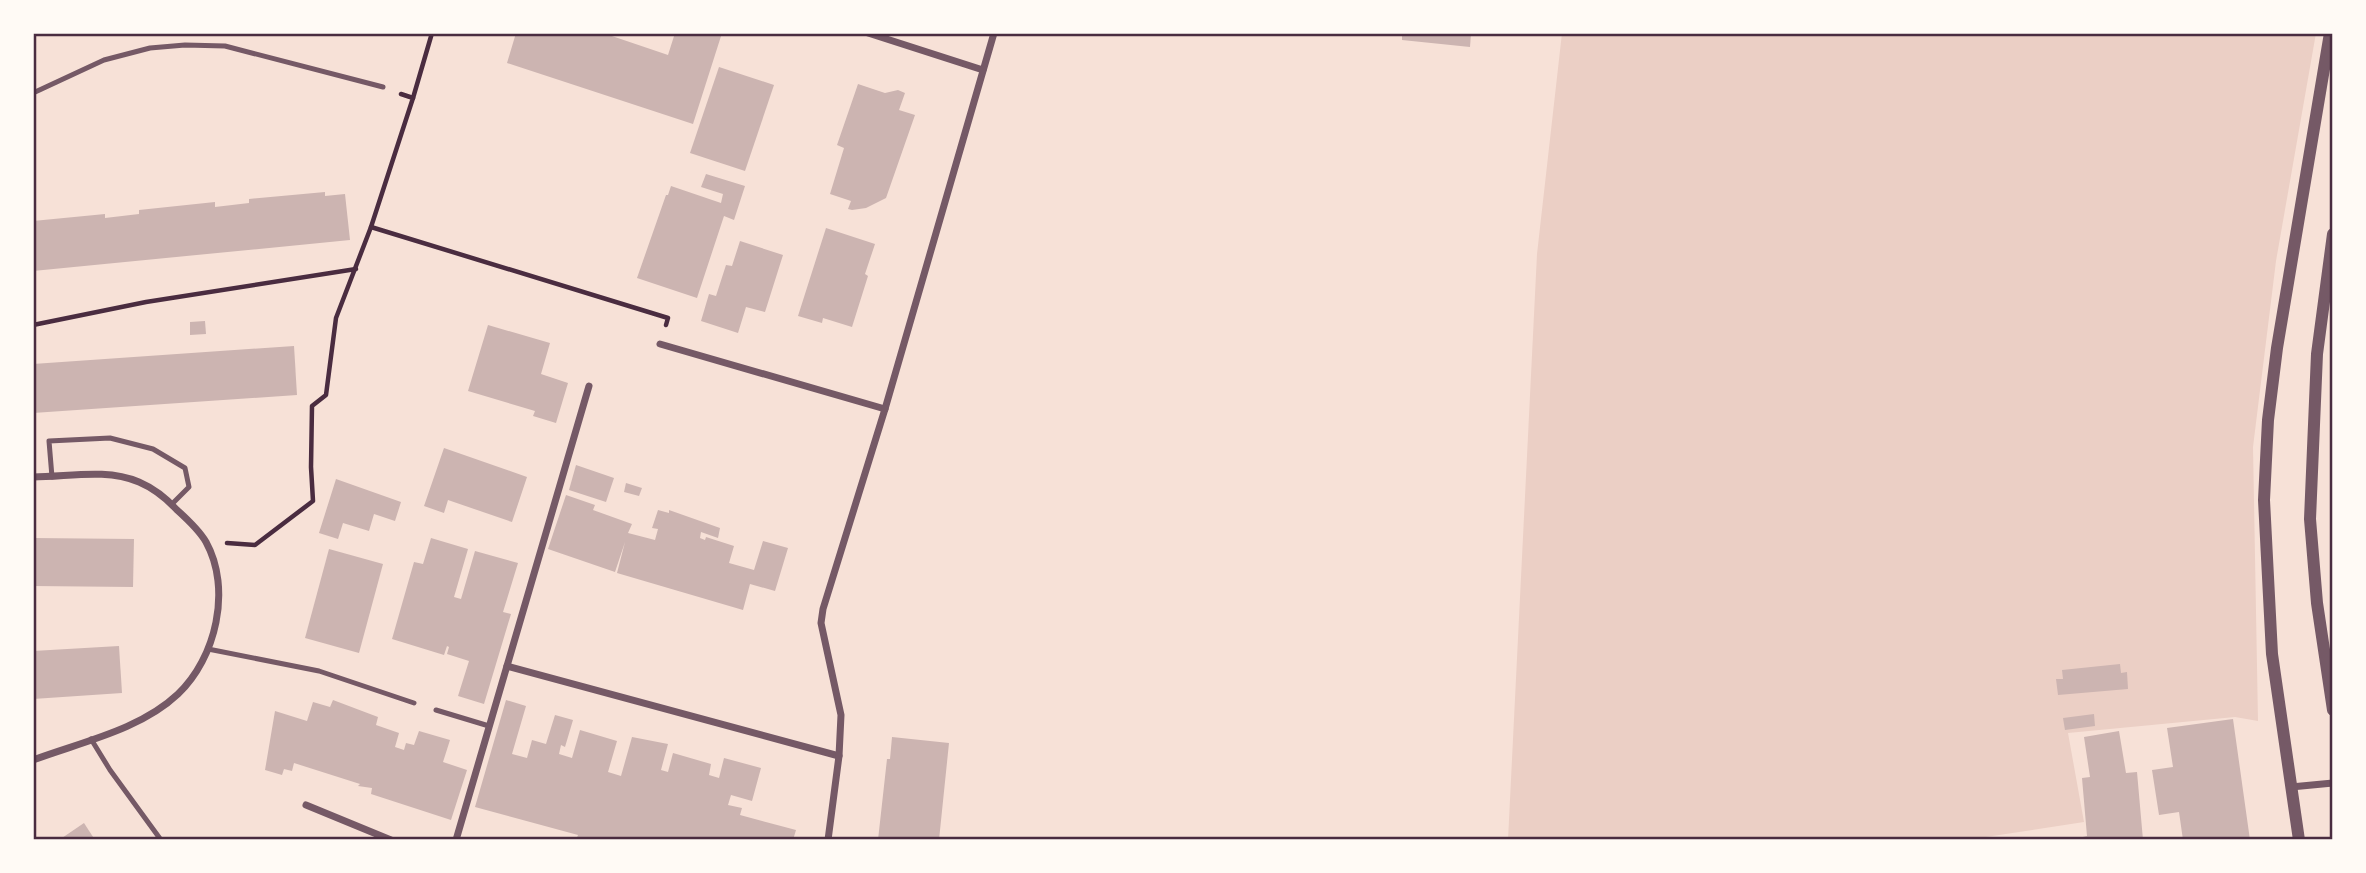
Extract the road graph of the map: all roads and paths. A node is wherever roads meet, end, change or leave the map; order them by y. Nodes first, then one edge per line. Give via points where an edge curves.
1 (432, 33) edge
2 (868, 33) edge
3 (994, 33) edge
4 (2330, 33) edge
5 (983, 70) junction
6 (383, 87) joint
7 (33, 93) edge
8 (413, 98) junction
9 (372, 227) junction
10 (2333, 234) edge
11 (356, 268) junction
12 (33, 325) edge
13 (660, 344) joint
14 (589, 386) dead end
15 (886, 408) junction
16 (33, 477) edge
17 (52, 477) junction
18 (172, 505) junction
19 (206, 542) junction
20 (208, 649) junction
21 (507, 666) junction
22 (414, 703) dead end
23 (436, 710) dead end
24 (2333, 710) edge
25 (489, 726) junction
26 (92, 739) junction
27 (839, 756) junction
28 (33, 760) edge
29 (2333, 783) edge
30 (2291, 787) junction
31 (306, 805) dead end
32 (161, 840) edge
33 (391, 840) edge
34 (456, 840) edge
35 (828, 840) edge
36 (2299, 840) edge

1 - 8 path
2 - 5 street
3 - 5 street
4 - 30 street via 2268,420 2264,499 2272,654
5 - 15 street
6 - 7 lane via 225,46 185,45 104,60
6 - 8 path
8 - 9 path
9 - 11 path
9 - 13 path via 668,318
10 - 24 street via 2317,354 2310,519 2318,615
11 - 12 path
11 - 19 path via 336,318 326,395 312,406 313,501 255,545
13 - 15 street
14 - 21 street
15 - 27 street via 821,623 841,715
16 - 17 street
17 - 18 street via 102,473 123,477 140,482
17 - 18 lane via 49,441 110,439 153,449 185,468 189,487
18 - 19 street
19 - 20 street via 218,591 218,616
20 - 22 lane via 319,671
20 - 26 street via 190,681 159,710
21 - 25 street
21 - 27 street
23 - 25 lane
25 - 34 street
26 - 28 street
26 - 32 lane
27 - 35 street
29 - 30 street
30 - 36 street
31 - 33 street

